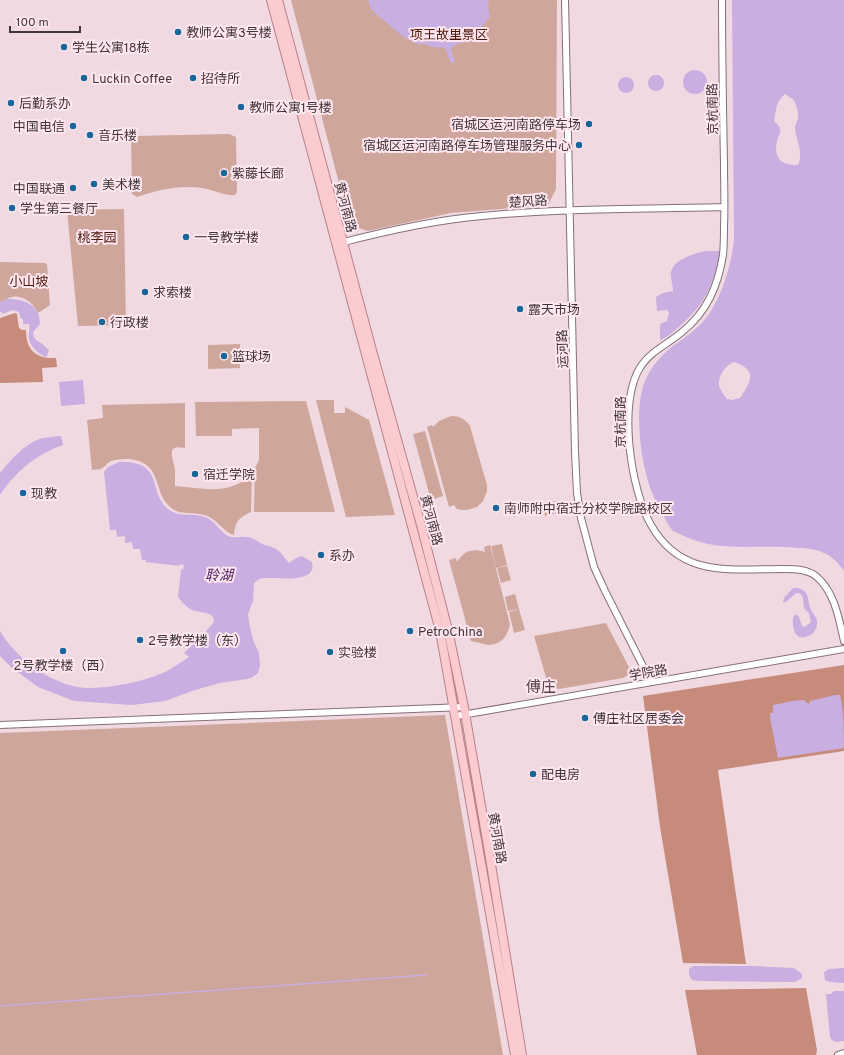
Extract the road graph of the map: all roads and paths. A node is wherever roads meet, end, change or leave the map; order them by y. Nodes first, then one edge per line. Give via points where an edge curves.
1 (271, 0) edge
2 (278, 0) edge
3 (565, 0) edge
4 (722, 0) edge
5 (724, 206) junction
6 (569, 209) junction
7 (340, 243) junction
8 (844, 641) edge
9 (844, 649) edge
10 (651, 682) junction
11 (464, 711) junction
12 (455, 712) junction
13 (0, 726) edge
14 (844, 1053) edge
15 (515, 1055) edge
16 (522, 1055) edge
17 (838, 1055) edge

1 - 7 main road, 黄河南路
2 - 7 main road, 黄河南路
3 - 6 street, 运河路
4 - 5 street, 京杭南路
5 - 6 street, 楚风路
5 - 8 street, 京杭南路 via 723,252 719,274 710,299 703,311 682,332 651,354 641,366 629,395 631,455 643,509 651,526 664,543 680,558 699,566 719,569 792,569 807,571 817,577 830,593
6 - 7 street, 楚风路 via 447,220
6 - 10 street, 运河路 via 576,477 581,518 594,567 604,591
7 - 11 main road, 黄河南路 via 421,525 448,630
7 - 12 main road, 黄河南路 via 440,631
9 - 10 street, 学院路
10 - 11 street, 学院路
11 - 12 street, 学院路
11 - 16 main road, 黄河南路
12 - 13 street, 学院路
12 - 15 main road, 黄河南路
14 - 17 street

